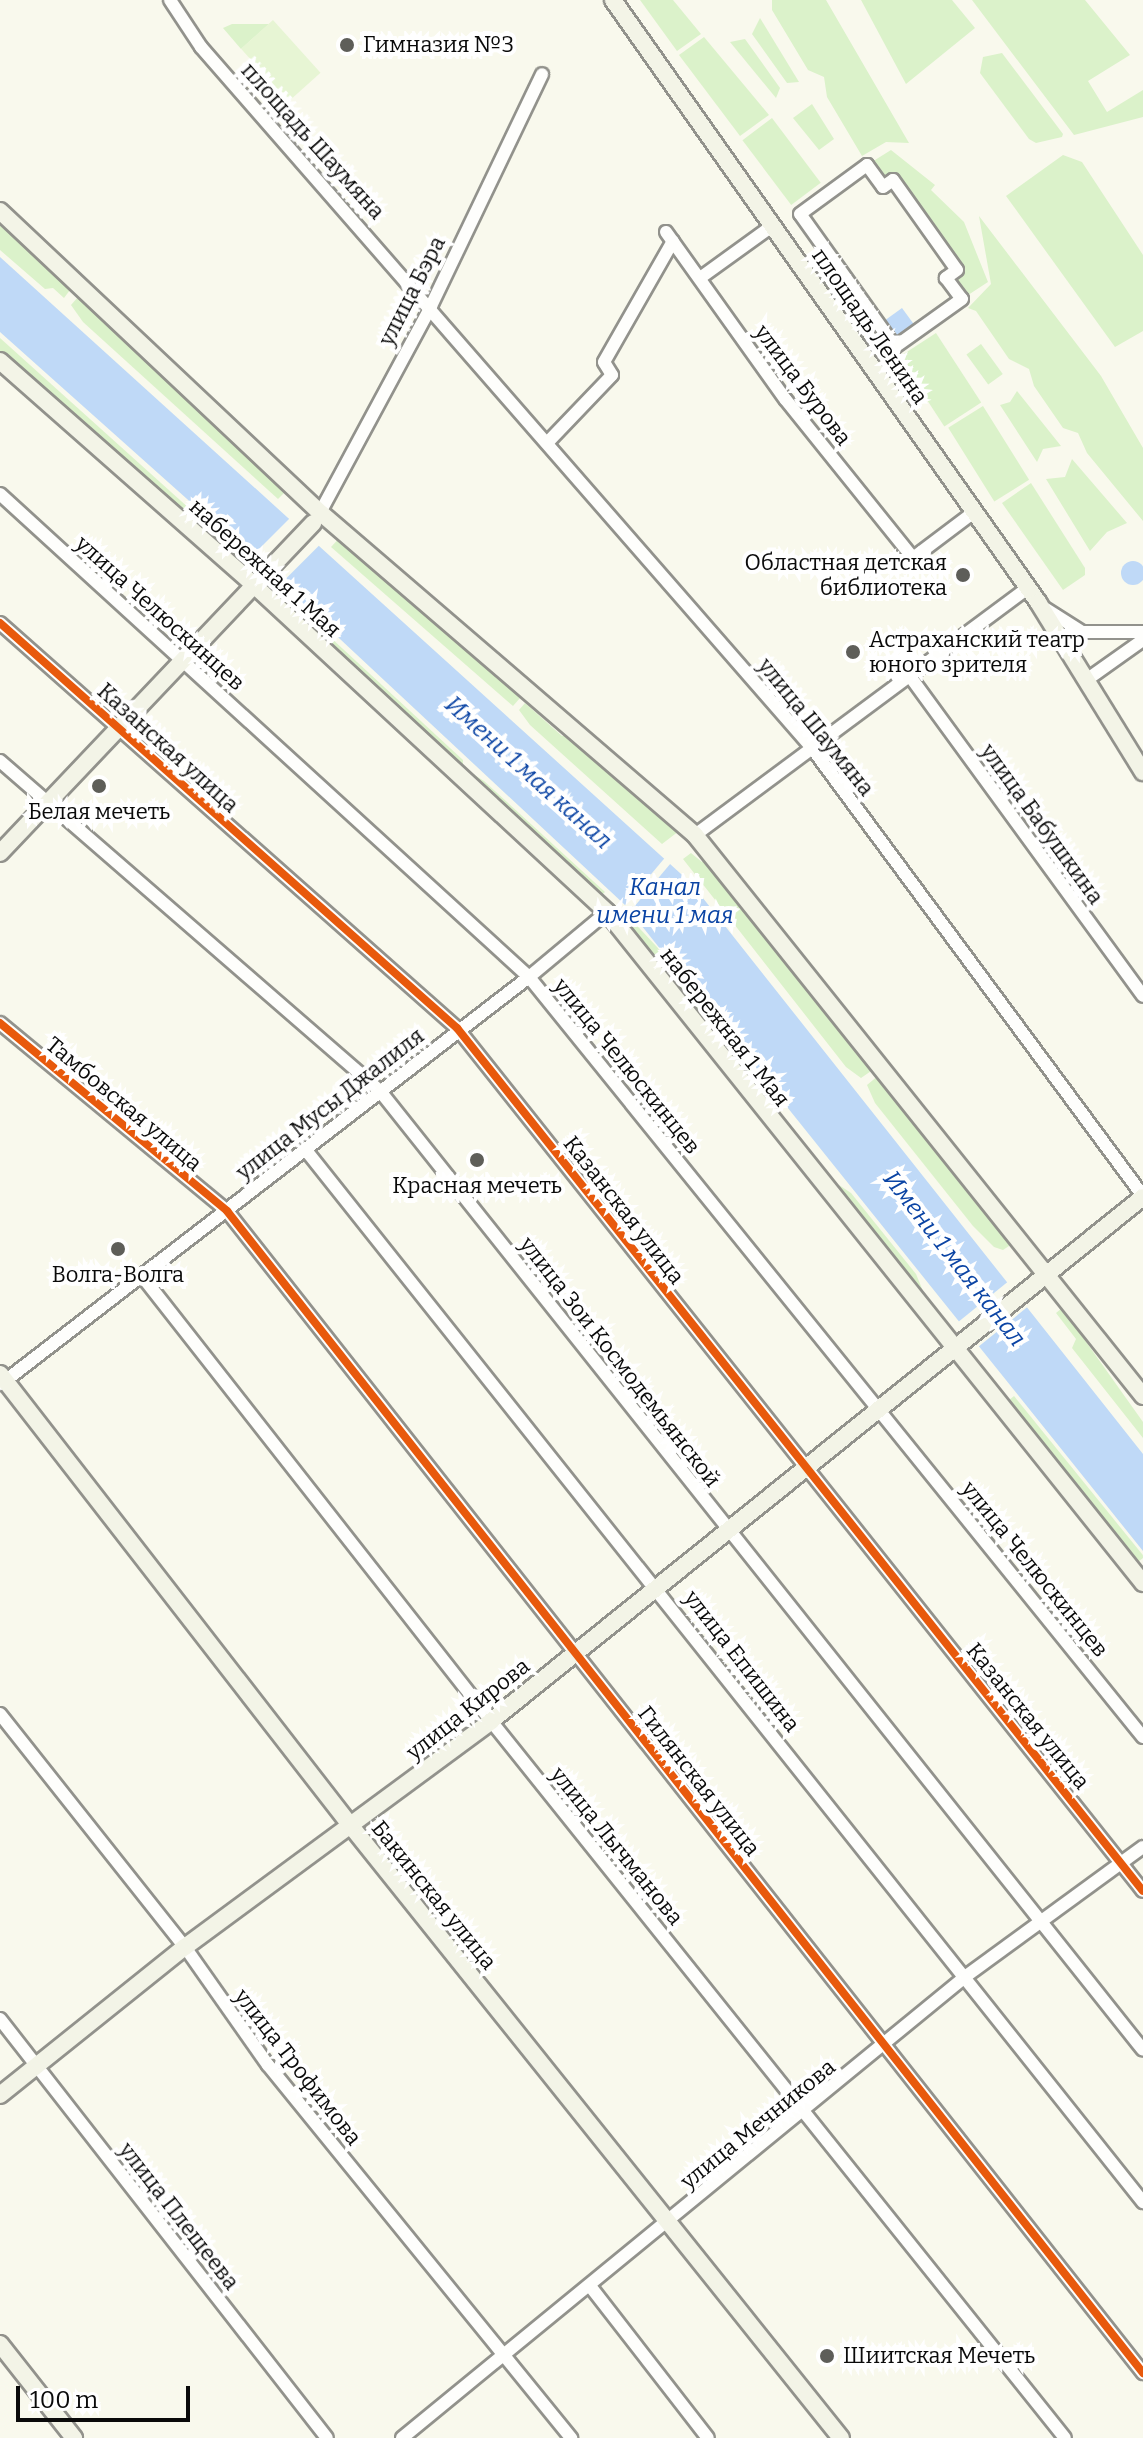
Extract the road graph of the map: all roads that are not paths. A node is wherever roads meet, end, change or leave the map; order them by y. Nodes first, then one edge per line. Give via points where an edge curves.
1 (170, 0) edge
2 (613, 0) edge
3 (542, 74) dead end
4 (0, 211) edge
5 (772, 226) junction
6 (700, 278) junction
7 (431, 306) junction
8 (895, 347) joint
9 (0, 361) edge
10 (547, 443) junction
11 (0, 494) edge
12 (974, 512) junction
13 (318, 519) junction
14 (258, 583) junction
15 (1027, 588) junction
16 (1038, 602) junction
17 (0, 623) edge
18 (1143, 632) edge
19 (1143, 640) edge
20 (183, 661) junction
21 (909, 675) junction
22 (1085, 681) junction
23 (119, 730) junction
24 (812, 748) junction
25 (0, 761) edge
26 (1143, 772) edge
27 (46, 804) junction
28 (695, 835) junction
29 (0, 853) edge
30 (607, 912) junction
31 (529, 977) junction
32 (1143, 996) edge
33 (0, 1023) edge
34 (457, 1028) junction
35 (380, 1091) junction
36 (305, 1149) junction
37 (1143, 1196) edge
38 (227, 1211) junction
39 (1045, 1274) junction
40 (142, 1276) junction
41 (958, 1344) junction
42 (2, 1380) edge
43 (1143, 1396) edge
44 (879, 1406) junction
45 (808, 1471) junction
46 (728, 1530) junction
47 (1143, 1583) edge
48 (657, 1587) junction
49 (576, 1653) junction
50 (0, 1714) edge
51 (491, 1721) junction
52 (1143, 1737) edge
53 (351, 1826) junction
54 (1143, 1847) edge
55 (1122, 1864) junction
56 (1143, 1891) edge
57 (1041, 1921) junction
58 (185, 1947) junction
59 (966, 1976) junction
60 (0, 2019) edge
61 (883, 2047) junction
62 (1143, 2050) edge
63 (37, 2066) junction
64 (0, 2095) edge
65 (805, 2111) junction
66 (1143, 2202) edge
67 (668, 2223) junction
68 (590, 2286) junction
69 (0, 2344) edge
70 (505, 2356) junction
71 (1143, 2373) edge
72 (74, 2438) edge
73 (327, 2438) edge
74 (402, 2438) edge
75 (571, 2438) edge
76 (708, 2438) edge
77 (841, 2438) edge
78 (1065, 2438) edge

1 - 7 street, площадь Шаумяна via 201,47
2 - 5 main road, площадь Ленина
3 - 7 street, улица Бэра
4 - 13 main road
5 - 6 street
5 - 12 main road, площадь Ленина
6 - 10 street, улица Бурова via 670,236 604,362 612,375
6 - 12 street, улица Бурова via 786,400 913,558
7 - 10 street, улица Шаумяна
7 - 13 street, улица Бэра
8 - 8 street, площадь Ленина via 800,214 867,165 883,187 893,180 948,257 957,270 946,278 962,299
9 - 14 main road, набережная 1 Мая
10 - 24 street, улица Шаумяна
11 - 20 street, улица Челюскинцев
12 - 15 main road, площадь Ленина
13 - 14 main road
13 - 28 main road
14 - 20 main road
14 - 30 main road, набережная 1 Мая
15 - 16 main road, площадь Ленина
15 - 21 street
16 - 18 street via 1082,632
16 - 22 main road, площадь Ленина
17 - 23 street, Казанская улица
19 - 22 street
20 - 23 main road
20 - 31 street, улица Челюскинцев
21 - 24 street
21 - 32 street, улица Бабушкина
22 - 26 main road, площадь Ленина
23 - 27 main road
23 - 34 street, Казанская улица
24 - 28 street
24 - 37 street, улица Шаумяна
25 - 27 street, улица Зои Космодемьянской
27 - 29 main road
27 - 35 street, улица Зои Космодемьянской
28 - 39 main road
30 - 31 street, улица Мусы Джалиля
30 - 41 main road, набережная 1 Мая
31 - 34 street, улица Мусы Джалиля
31 - 44 street, улица Челюскинцев
33 - 38 street, Тамбовская улица
34 - 35 street, улица Мусы Джалиля
34 - 45 street, Казанская улица
35 - 36 street, улица Мусы Джалиля
35 - 46 street, улица Зои Космодемьянской
36 - 38 street, улица Мусы Джалиля
36 - 48 street, улица Епишина
37 - 39 main road
38 - 40 street, улица Мусы Джалиля
38 - 49 street, Гилянская улица
39 - 41 main road, улица Кирова
39 - 43 main road
40 - 42 street, улица Мусы Джалиля
40 - 51 street, улица Лычманова
41 - 44 main road, улица Кирова
41 - 47 main road, набережная 1 Мая
42 - 53 main road, Бакинская улица
44 - 45 main road, улица Кирова
44 - 52 street, улица Челюскинцев
45 - 46 main road, улица Кирова
45 - 55 street, Казанская улица
46 - 48 main road, улица Кирова
46 - 57 street, улица Зои Космодемьянской
48 - 49 main road, улица Кирова
48 - 59 street, улица Епишина
49 - 51 main road, улица Кирова
49 - 61 street, Гилянская улица
50 - 58 street, улица Трофимова
51 - 53 main road, улица Кирова
51 - 65 street, улица Лычманова
53 - 58 main road, улица Кирова
53 - 67 main road, Бакинская улица
54 - 55 street, улица Мечникова
55 - 56 street, Казанская улица
55 - 57 street, улица Мечникова
57 - 59 street, улица Мечникова
57 - 62 street, улица Зои Космодемьянской
58 - 63 main road, улица Кирова
58 - 70 street, улица Трофимова via 268,2065
59 - 61 street, улица Мечникова
59 - 66 street, улица Епишина
60 - 63 street, улица Плещеева
61 - 65 street, улица Мечникова
61 - 71 street, Гилянская улица
63 - 64 main road, улица Кирова
63 - 73 street, улица Плещеева
65 - 67 street, улица Мечникова
65 - 78 street, улица Лычманова
67 - 68 street, улица Мечникова
67 - 77 main road, Бакинская улица
68 - 70 street, улица Мечникова
68 - 76 street
69 - 72 main road
70 - 74 street, улица Мечникова
70 - 75 street, улица Трофимова

